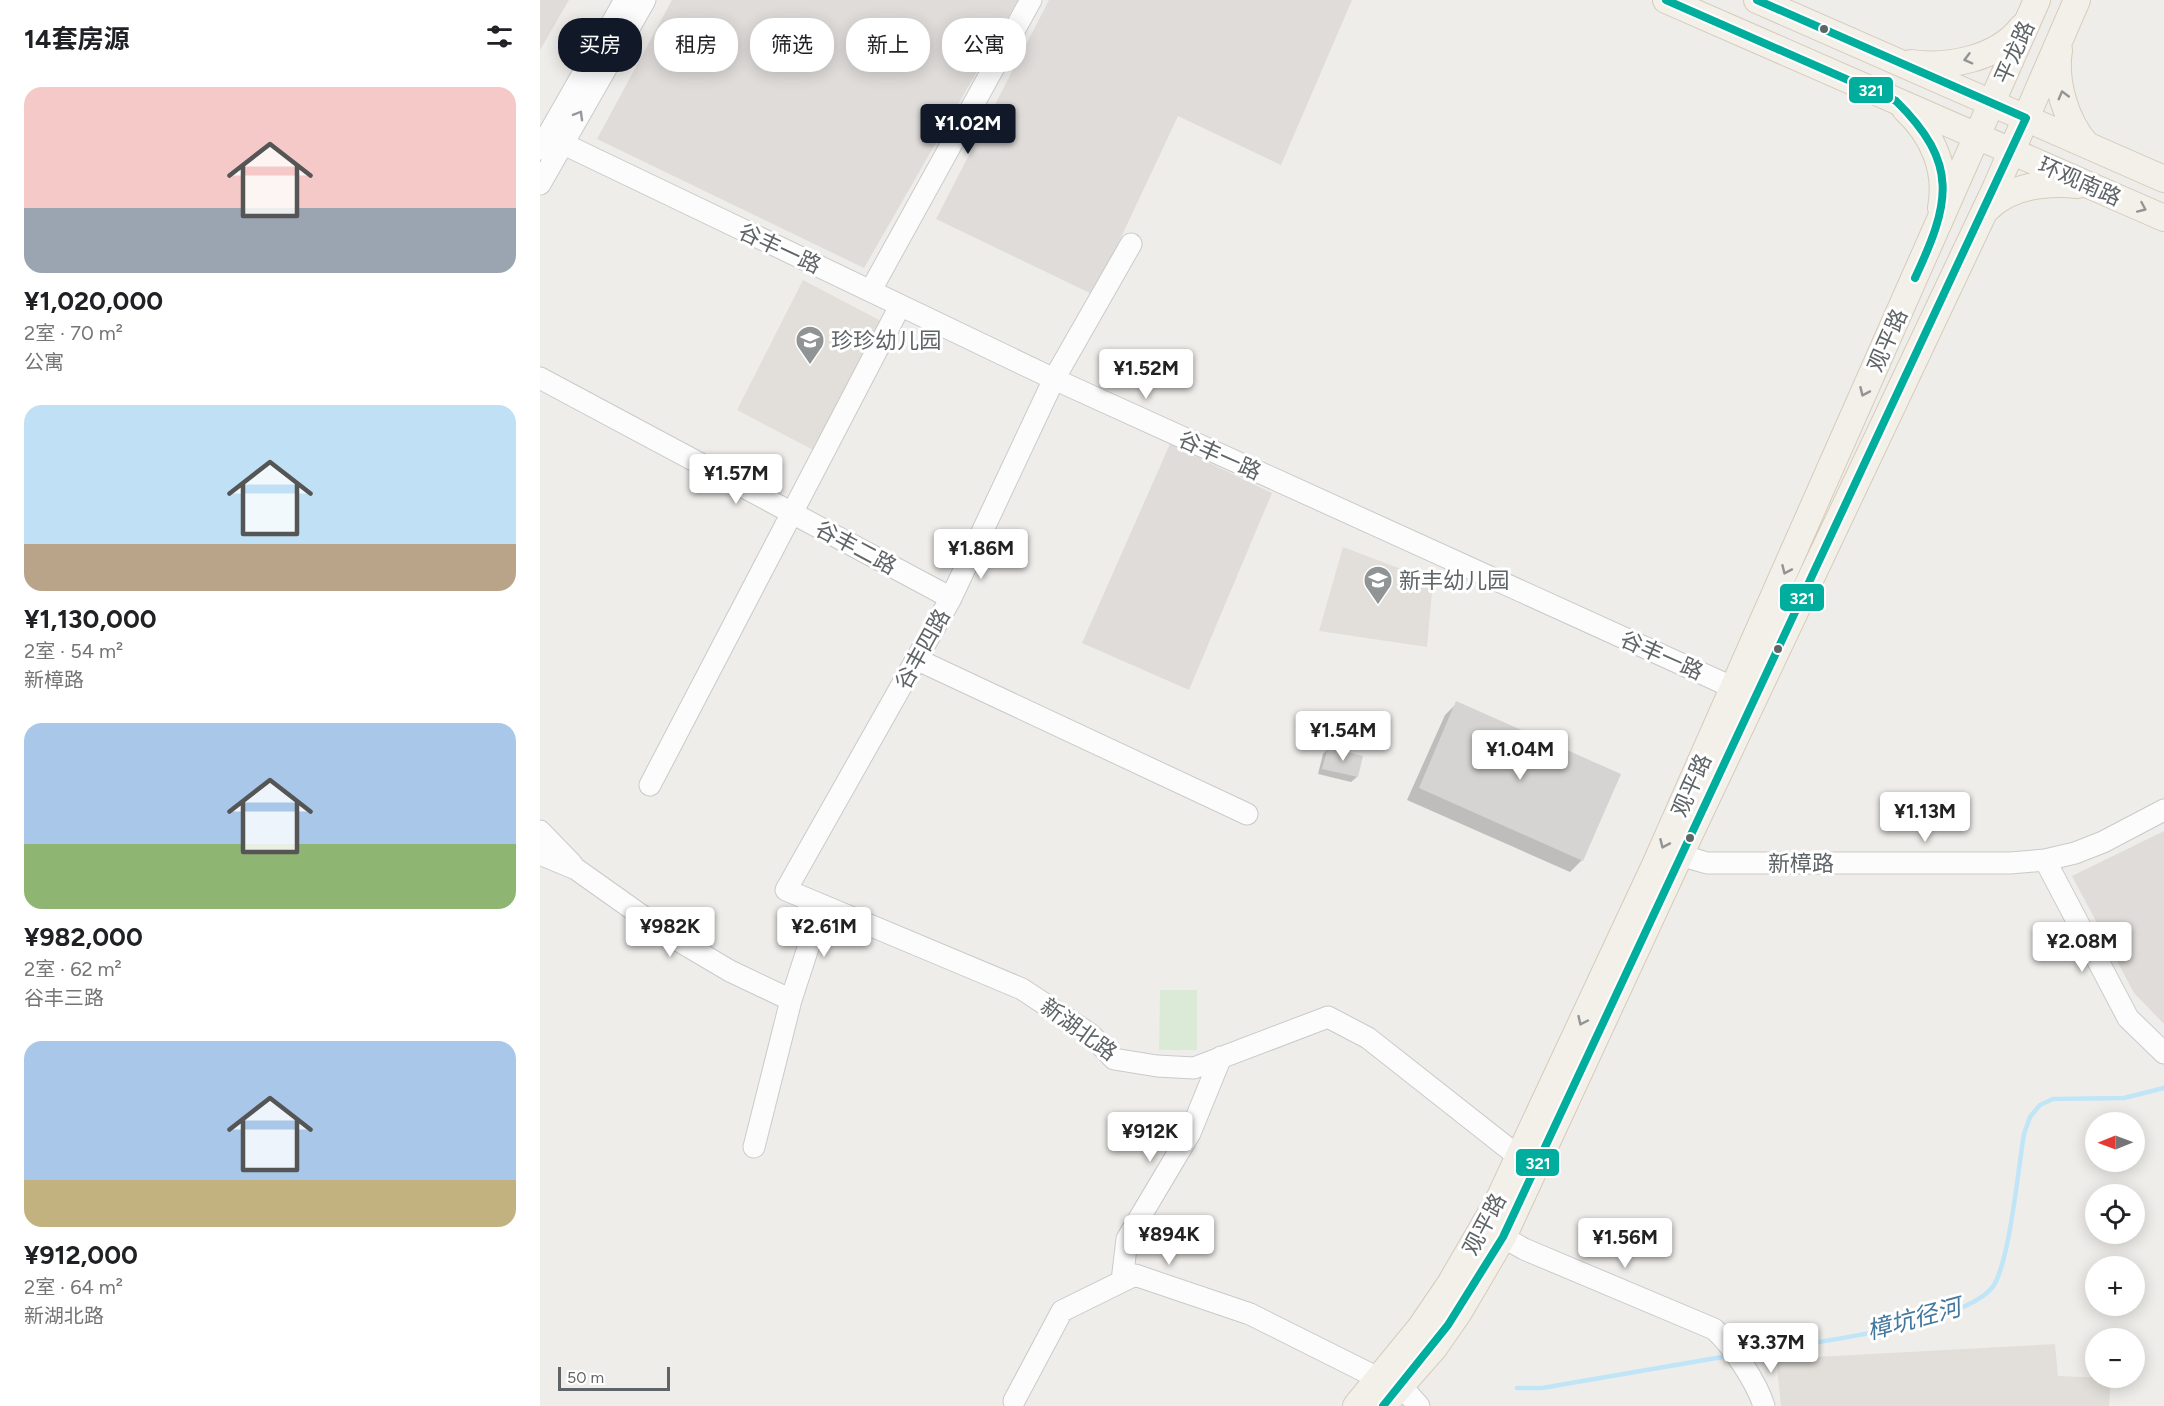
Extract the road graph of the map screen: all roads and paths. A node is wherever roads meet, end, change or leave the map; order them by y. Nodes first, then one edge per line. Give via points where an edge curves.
1 (625, 0) edge
2 (645, 0) edge
3 (1031, 0) edge
4 (1666, 0) edge
5 (1757, 0) edge
6 (2077, 0) edge
7 (2034, 7) edge
8 (2060, 40) junction
9 (1897, 61) junction
10 (1896, 101) junction
11 (1992, 103) junction
12 (2026, 118) junction
13 (1977, 136) junction
14 (550, 143) edge
15 (2087, 145) junction
16 (2012, 151) junction
17 (2164, 179) edge
18 (540, 184) edge
19 (2100, 189) junction
20 (1985, 211) junction
21 (2164, 218) edge
22 (1939, 223) junction
23 (1131, 244) dead end
24 (871, 290) junction
25 (900, 306) junction
26 (540, 378) edge
27 (1054, 379) junction
28 (792, 513) junction
29 (951, 598) junction
30 (916, 659) junction
31 (1734, 688) junction
32 (650, 785) dead end
33 (2164, 810) edge
34 (1247, 814) dead end
35 (540, 831) edge
36 (540, 854) edge
37 (1680, 855) junction
38 (2045, 860) junction
39 (576, 869) junction
40 (786, 890) joint
41 (822, 905) junction
42 (791, 1000) junction
43 (2164, 1053) edge
44 (1221, 1057) junction
45 (754, 1147) dead end
46 (1519, 1157) junction
47 (1503, 1237) junction
48 (1122, 1281) junction
49 (1390, 1383) junction
50 (1014, 1401) dead end
51 (1356, 1406) edge
52 (1383, 1406) edge
53 (1419, 1406) edge
54 (1764, 1406) edge

1 - 14 street
14 -> 2 street
3 - 24 street
4 - 10 main road, 环观南路
5 - 9 main road, 环观南路
6 - 8 main road, 平龙路
7 -> 9 main road via 2009,40 1977,57 1939,64
7 - 11 main road, 平龙路
8 - 12 main road, 平龙路
15 -> 8 main road via 2073,126 2063,97 2058,69
9 - 11 main road, 环观南路
10 - 13 main road, 环观南路
10 - 22 main road via 1916,119 1937,153 1943,188
11 - 12 main road, 环观南路
11 - 13 main road, 平龙路
12 - 15 main road, 环观南路
12 - 16 main road, 观平路
13 - 16 main road, 环观南路
13 - 22 main road, 观平路
14 - 18 street
14 - 24 street, 谷丰一路
15 - 17 main road, 环观南路
16 - 19 main road, 环观南路
16 - 20 main road, 观平路
19 - 20 main road via 2061,183 2020,189 1996,199
19 -> 21 main road, 环观南路
20 - 37 main road, 观平路
22 -> 31 main road, 观平路
23 - 27 street, 谷丰四路
24 - 25 street, 谷丰一路
25 - 27 street, 谷丰一路
25 - 28 street
26 - 28 street, 谷丰二路
27 - 29 street, 谷丰四路
27 - 31 street, 谷丰一路
28 - 29 street, 谷丰二路
28 - 32 street
29 - 30 street, 谷丰四路
30 - 34 street
30 - 40 street, 谷丰四路
31 -> 46 main road, 观平路
33 - 38 street, 新樟路 via 2103,842
35 - 39 street
36 - 39 street
37 - 38 street, 新樟路 via 1707,863
37 - 47 main road, 观平路
38 - 43 street via 2128,1018
39 - 42 street via 669,935 730,971
40 - 41 street, 新湖北路
41 - 42 street
41 - 44 street, 新湖北路 via 1022,989 1090,1034 1114,1059 1194,1068
42 - 45 street
44 - 46 street, 新湖北路 via 1329,1017 1368,1038
44 - 48 street via 1190,1133 1127,1239
46 - 49 main road, 观平路 via 1473,1247
47 - 49 main road, 观平路 via 1459,1312
47 - 54 street via 1703,1323 1722,1336 1756,1386
48 - 49 street via 1135,1275 1250,1314
48 - 50 street via 1062,1311
49 - 51 main road, 观平路
49 - 52 main road, 观平路
49 - 53 street

